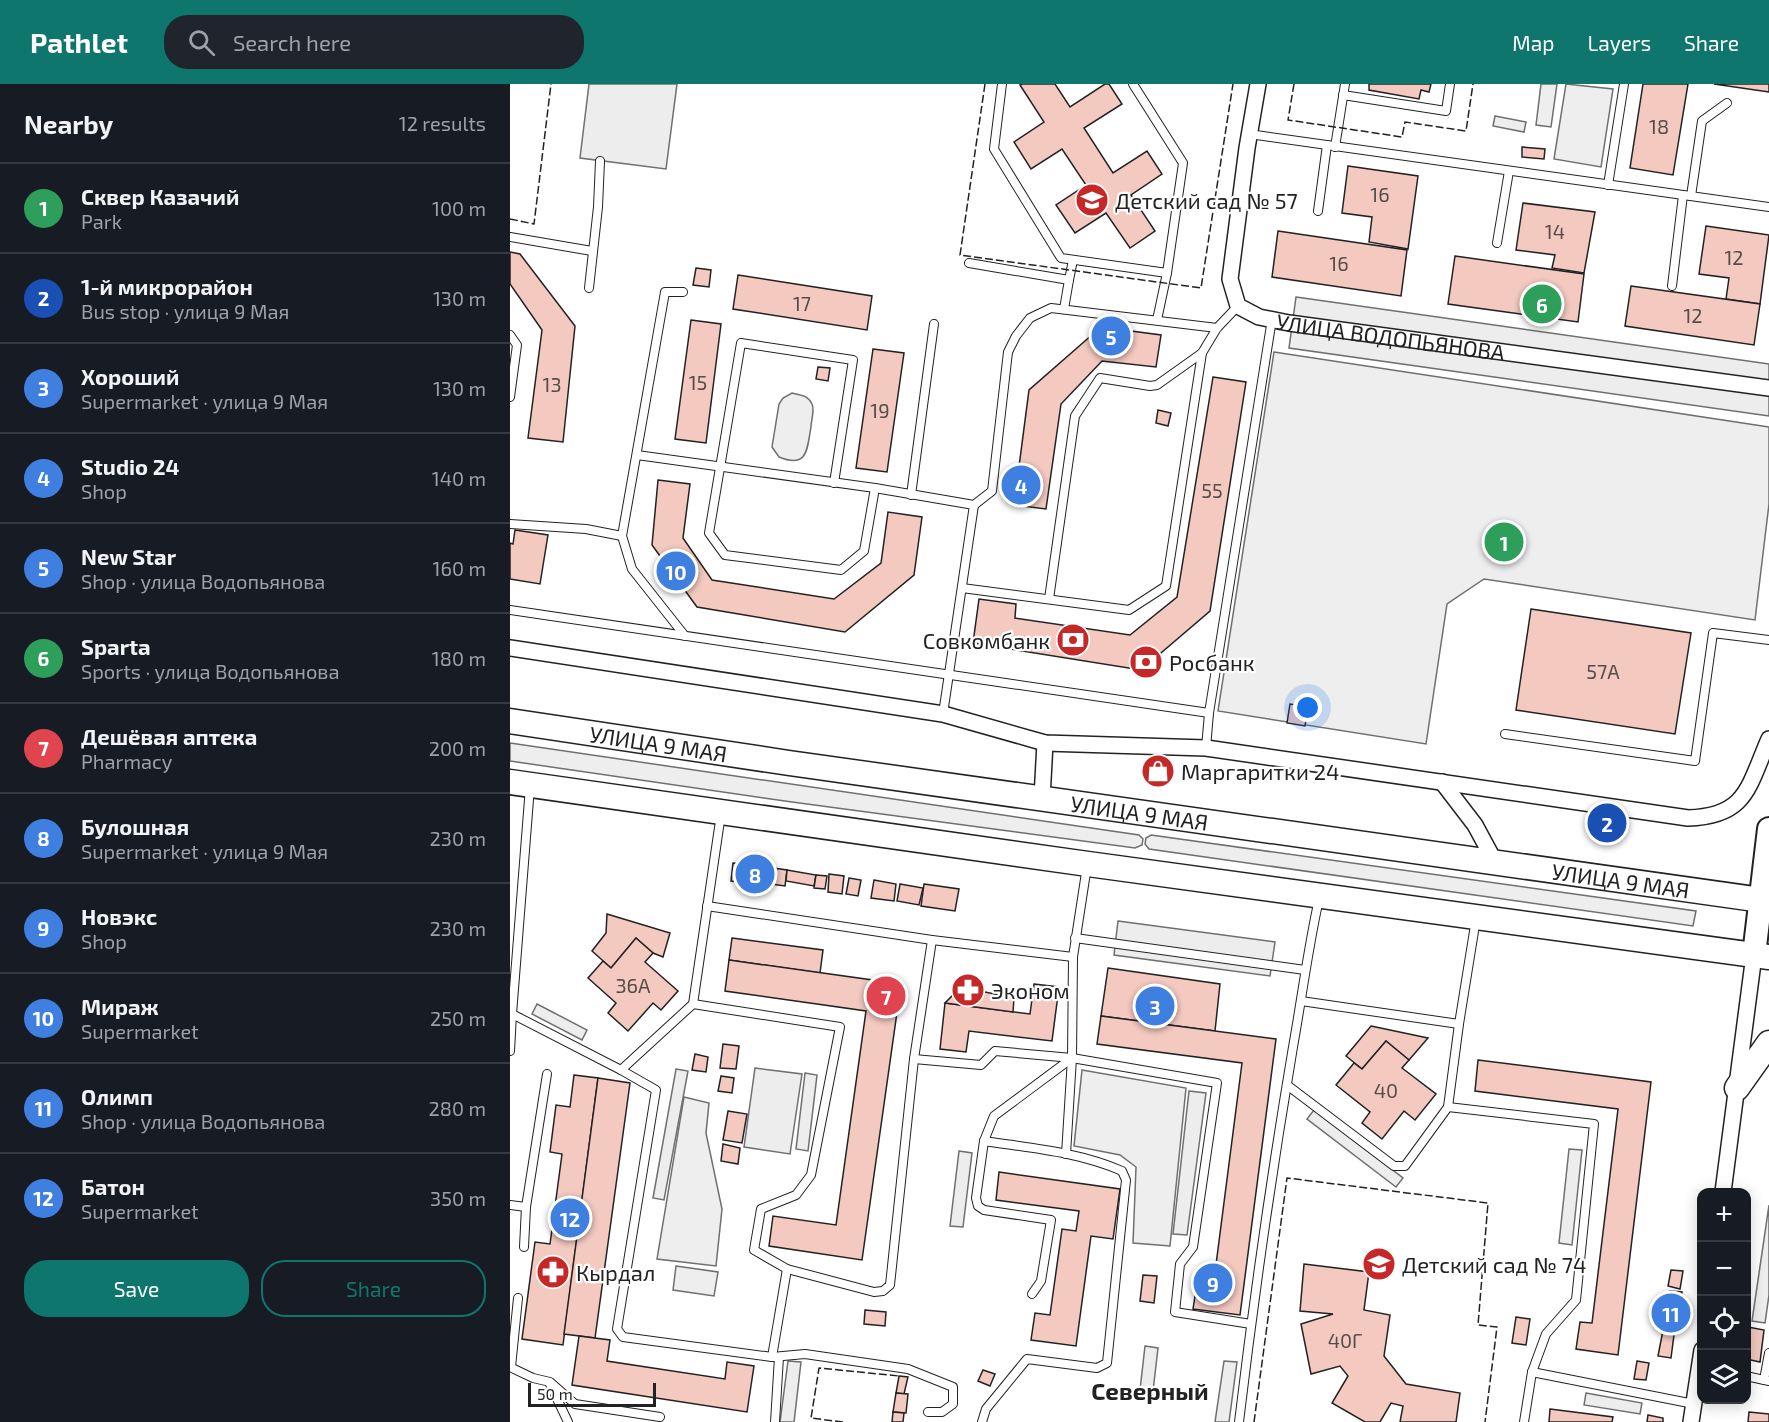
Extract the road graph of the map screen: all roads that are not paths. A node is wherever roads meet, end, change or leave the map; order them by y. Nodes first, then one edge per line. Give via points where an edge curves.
1 (1002, 84) edge
2 (1133, 84) edge
3 (1258, 84) edge
4 (1345, 84) edge
5 (1450, 84) edge
6 (1624, 84) edge
7 (1343, 95) junction
8 (1727, 103) dead end
9 (1250, 134) junction
10 (1331, 146) junction
11 (600, 161) dead end
12 (1509, 171) junction
13 (1608, 185) junction
14 (1687, 195) junction
15 (1769, 207) edge
16 (1318, 211) dead end
17 (510, 237) edge
18 (1497, 243) dead end
19 (592, 251) junction
20 (1073, 260) junction
21 (969, 263) dead end
22 (1167, 273) junction
23 (1069, 280) junction
24 (1672, 286) dead end
25 (589, 288) dead end
26 (683, 292) dead end
27 (1238, 306) junction
28 (1064, 309) junction
29 (1272, 319) junction
30 (1157, 320) junction
31 (934, 324) dead end
32 (1217, 328) junction
33 (510, 335) edge
34 (1202, 353) junction
35 (1769, 388) edge
36 (510, 397) edge
37 (637, 455) junction
38 (720, 467) junction
39 (834, 483) junction
40 (874, 488) junction
41 (911, 495) junction
42 (974, 505) junction
43 (510, 524) edge
44 (622, 536) junction
45 (962, 588) junction
46 (1049, 599) junction
47 (510, 610) edge
48 (685, 636) junction
49 (1769, 640) edge
50 (510, 648) edge
51 (949, 675) junction
52 (1209, 713) junction
53 (943, 714) junction
54 (510, 722) edge
55 (1505, 734) dead end
56 (1769, 740) edge
57 (1045, 743) junction
58 (1206, 748) junction
59 (1442, 782) junction
60 (520, 783) edge
61 (1042, 798) junction
62 (722, 813) junction
63 (1769, 829) edge
64 (1495, 862) junction
65 (1088, 864) junction
66 (1320, 896) junction
67 (1765, 900) edge
68 (707, 906) junction
69 (1476, 918) junction
70 (1075, 938) junction
71 (932, 940) junction
72 (1761, 956) edge
73 (1073, 957) junction
74 (1305, 970) junction
75 (1301, 1001) junction
76 (693, 1004) junction
77 (512, 1005) edge
78 (512, 1014) junction
79 (1459, 1024) junction
80 (1769, 1043) edge
81 (510, 1051) edge
82 (1072, 1058) junction
83 (914, 1059) junction
84 (621, 1070) junction
85 (547, 1074) dead end
86 (1287, 1085) junction
87 (1737, 1088) junction
88 (1448, 1107) junction
89 (984, 1141) junction
90 (1066, 1154) junction
91 (1724, 1188) edge
92 (510, 1205) edge
93 (526, 1207) junction
94 (524, 1246) dead end
95 (788, 1269) junction
96 (1032, 1294) dead end
97 (518, 1298) dead end
98 (1251, 1324) junction
99 (1769, 1353) edge
100 (776, 1357) junction
101 (510, 1367) edge
102 (1532, 1372) junction
103 (1751, 1378) edge
104 (1766, 1380) edge
105 (550, 1382) junction
106 (1697, 1387) edge
107 (1694, 1404) junction
108 (928, 1412) dead end
109 (660, 1417) dead end
110 (568, 1422) edge
111 (775, 1422) edge
112 (982, 1422) edge
113 (1239, 1422) edge
114 (1524, 1422) edge
115 (1691, 1422) edge

1 - 20 lane via 994,149 1061,258
2 - 22 lane via 1183,163
3 - 9 street
4 - 7 lane
5 - 7 lane via 1446,111
6 - 13 lane
7 - 10 lane
8 - 14 lane via 1702,121
9 - 10 lane
9 - 27 street via 1230,279
10 - 12 lane
10 - 16 lane
11 - 19 lane
12 - 13 lane
12 - 18 lane
13 - 14 lane
14 - 15 lane
14 - 24 lane
17 - 19 lane
19 - 25 lane
20 - 22 lane
20 - 23 lane
21 - 23 lane
22 - 30 lane
23 - 28 lane
26 - 37 lane via 664,292
27 - 29 street, УЛИЦА ВОДОПЬЯНОВА
27 - 32 lane
28 - 30 lane
28 - 42 lane via 1051,308 1029,318 1008,352 992,491
29 - 35 street, УЛИЦА ВОДОПЬЯНОВА
29 - 52 lane
30 - 32 lane
31 - 41 lane
32 - 34 lane
33 - 36 lane via 518,345
34 - 46 lane via 1157,385 1100,378 1075,416
34 - 46 lane via 1166,586 1129,610
37 - 38 lane
37 - 44 lane
38 - 39 lane
38 - 39 lane via 741,344 853,360
38 - 40 lane via 709,533 725,555 841,570 864,551
39 - 40 lane
40 - 41 lane
41 - 42 lane
42 - 45 lane
43 - 44 lane via 586,529
44 - 48 lane via 632,569
45 - 46 lane
45 - 51 lane
47 - 48 lane
48 - 51 lane
49 - 55 lane via 1713,633 1695,760
50 - 53 street
51 - 52 lane
51 - 53 lane
52 - 58 lane
53 - 57 street
54 - 61 main road, УЛИЦА 9 МАЯ
56 - 59 street via 1746,793 1735,806 1706,817 1688,818
57 - 58 street
57 - 61 street
58 - 59 street
59 - 64 street via 1475,825
60 - 62 main road
60 - 77 lane
61 - 64 main road, УЛИЦА 9 МАЯ
62 - 65 main road
62 - 68 lane
63 - 67 street
64 - 67 main road, УЛИЦА 9 МАЯ
65 - 66 main road
65 - 70 lane
66 - 69 main road
66 - 74 lane
67 - 72 street
68 - 71 lane
68 - 76 lane
69 - 72 main road
69 - 79 lane
70 - 73 lane
70 - 74 lane
71 - 73 lane
71 - 83 lane
72 - 87 street
73 - 82 lane
74 - 75 lane
75 - 79 lane
75 - 86 lane
76 - 84 lane
76 - 95 lane via 840,1027 811,1175 796,1195 760,1209 754,1250
77 - 78 lane
78 - 81 lane
78 - 84 lane
79 - 88 lane
80 - 87 main road
82 - 83 lane via 995,1051 981,1065
82 - 89 lane via 994,1116
82 - 90 lane
82 - 98 lane via 1217,1083 1193,1247 1180,1264 1175,1312
83 - 95 lane via 890,1285 874,1292
84 - 100 lane via 656,1090 617,1329 623,1336
85 - 93 lane
86 - 88 lane via 1394,1166 1405,1166
86 - 98 lane
87 - 91 street
88 - 102 lane via 1594,1124 1576,1300 1546,1334
89 - 90 lane
89 - 96 lane via 978,1206 1051,1220 1041,1281
90 - 112 lane via 1111,1166 1122,1171 1126,1180 1107,1363 1097,1368 1027,1359 986,1409
92 - 93 lane
93 - 94 lane
95 - 100 lane
97 - 101 lane
98 - 113 lane
99 - 104 lane
100 - 108 lane via 805,1354 908,1368 953,1387 953,1404 942,1412
100 - 111 lane
101 - 105 lane
102 - 107 lane
102 - 114 lane
103 - 104 lane
105 - 109 lane via 575,1404
105 - 110 lane
106 - 107 street
107 - 115 street

